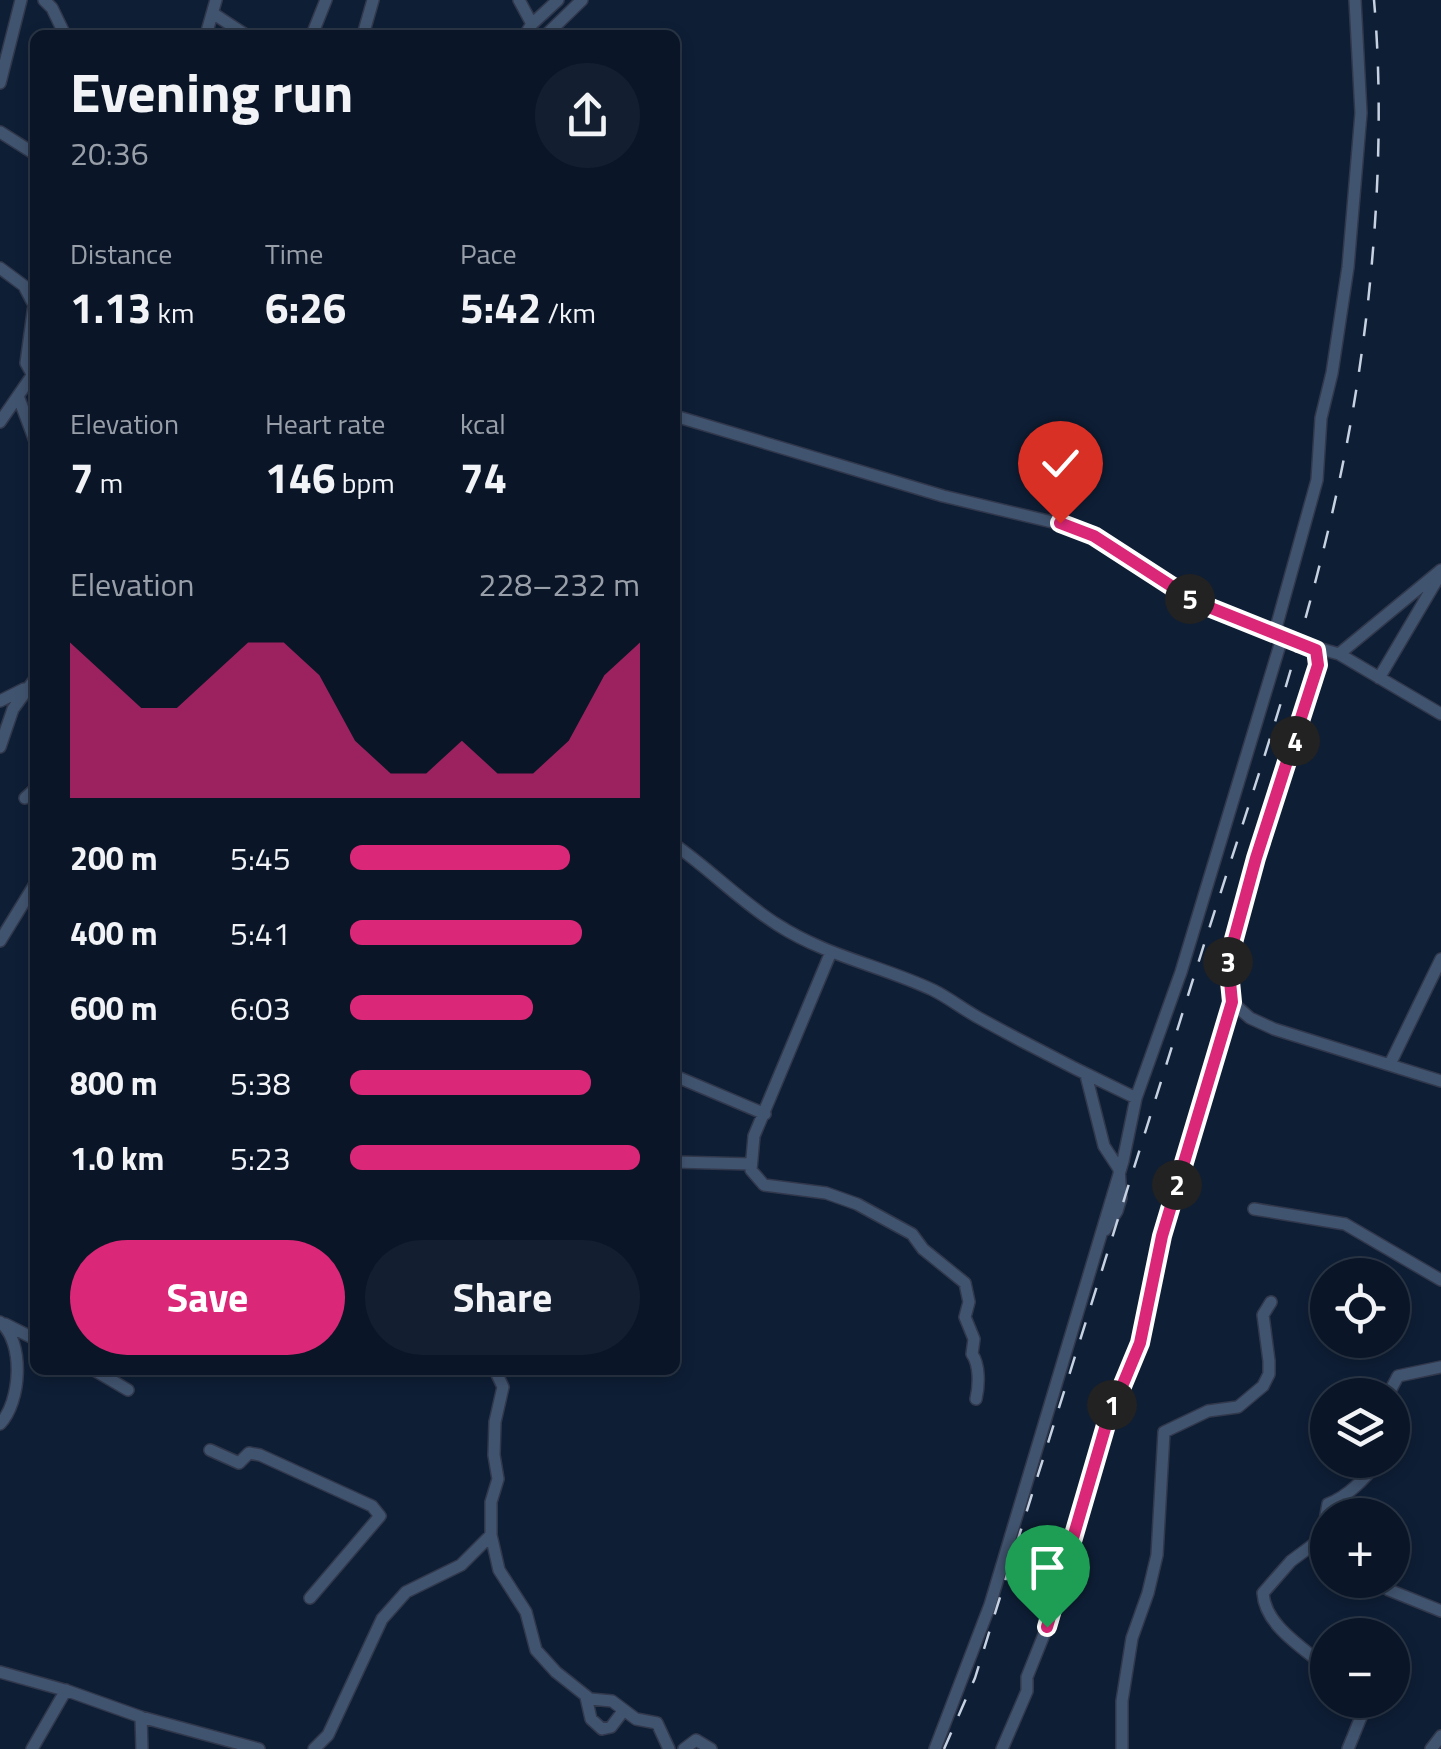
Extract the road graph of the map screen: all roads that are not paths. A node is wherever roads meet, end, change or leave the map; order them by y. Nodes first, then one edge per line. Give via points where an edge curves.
1 (21, 0) edge
2 (44, 0) edge
3 (216, 0) edge
4 (326, 0) edge
5 (373, 0) edge
6 (519, 0) edge
7 (558, 0) edge
8 (582, 0) edge
9 (1356, 0) edge
10 (214, 14) junction
11 (62, 30) edge
12 (208, 30) edge
13 (238, 30) edge
14 (314, 30) edge
15 (364, 30) edge
16 (529, 30) edge
17 (551, 30) edge
18 (0, 78) edge
19 (0, 132) edge
20 (30, 151) edge
21 (1, 270) edge
22 (30, 289) edge
23 (30, 334) edge
24 (30, 372) edge
25 (30, 382) edge
26 (18, 396) junction
27 (680, 417) edge
28 (0, 422) edge
29 (30, 427) edge
30 (1441, 571) edge
31 (1278, 637) junction
32 (1316, 650) junction
33 (1339, 654) junction
34 (1379, 678) junction
35 (30, 684) edge
36 (30, 686) edge
37 (0, 700) edge
38 (1441, 714) edge
39 (0, 747) edge
40 (30, 793) edge
41 (25, 798) dead end
42 (680, 849) edge
43 (30, 892) edge
44 (0, 940) edge
45 (831, 952) junction
46 (1441, 959) edge
47 (1232, 1002) junction
48 (1390, 1064) junction
49 (1086, 1075) junction
50 (680, 1078) edge
51 (1441, 1081) edge
52 (1136, 1098) junction
53 (765, 1114) junction
54 (680, 1162) edge
55 (751, 1164) junction
56 (1119, 1169) junction
57 (1254, 1209) dead end
58 (1441, 1280) edge
59 (1271, 1302) dead end
60 (2, 1323) edge
61 (30, 1337) edge
62 (1441, 1367) edge
63 (102, 1375) edge
64 (497, 1375) edge
65 (1397, 1378) edge
66 (128, 1390) dead end
67 (976, 1399) dead end
68 (0, 1424) edge
69 (210, 1450) dead end
70 (1366, 1478) edge
71 (1342, 1498) edge
72 (491, 1535) junction
73 (1310, 1549) edge
74 (310, 1598) dead end
75 (1409, 1598) edge
76 (1441, 1611) edge
77 (1310, 1653) edge
78 (0, 1672) edge
79 (66, 1690) junction
80 (586, 1697) junction
81 (624, 1710) junction
82 (141, 1717) junction
83 (1361, 1718) edge
84 (1441, 1736) edge
85 (32, 1749) edge
86 (142, 1749) edge
87 (259, 1749) edge
88 (314, 1749) edge
89 (670, 1749) edge
90 (684, 1749) edge
91 (712, 1749) edge
92 (935, 1749) edge
93 (1002, 1749) edge
94 (1122, 1749) edge
95 (1348, 1749) edge
96 (1431, 1749) edge

1 - 18 street
2 - 11 street
3 - 10 street
4 - 14 street
5 - 15 street
6 - 16 street
7 - 16 street
8 - 17 street
9 - 31 street via 1362,113 1348,267 1317,480
10 - 12 street
10 - 13 street
19 - 20 street
21 - 22 street
23 - 24 street
25 - 26 street
26 - 28 street
26 - 29 street
27 - 31 street via 1068,526 1196,602
30 - 33 street
30 - 34 street
31 - 32 street
31 - 52 street via 1181,972
32 - 33 street
32 - 47 street via 1316,680 1228,961
33 - 34 street
34 - 38 street
35 - 37 street
36 - 39 street
40 - 41 street
42 - 45 street via 747,904
43 - 44 street
45 - 49 street via 935,991
45 - 53 street
46 - 48 street
47 - 48 street via 1274,1029
47 - 93 street via 1162,1236 1140,1343 1112,1406 1047,1627
48 - 51 street
49 - 52 street
49 - 56 street via 1104,1146
50 - 53 street
52 - 56 street
53 - 55 street
54 - 55 street
55 - 67 street via 764,1185 826,1193 909,1232 962,1279
56 - 92 street via 990,1604
57 - 58 street via 1345,1224
59 - 94 street via 1263,1315 1269,1362 1264,1386 1238,1407 1208,1411 1164,1432 1157,1555 1132,1638
60 - 61 street
60 - 68 street via 16,1342 18,1372
62 - 65 street
63 - 66 street
64 - 72 street via 503,1387 494,1422 498,1480
69 - 74 street via 239,1462 249,1453 260,1455 372,1506 380,1516
70 - 71 street
72 - 80 street via 499,1570 526,1612 536,1650
72 - 88 street via 461,1565 406,1592 382,1619 328,1735
73 - 77 street via 1263,1593 1264,1607
75 - 76 street
78 - 79 street
79 - 82 street
79 - 85 street
80 - 81 street
80 - 81 street via 591,1719 602,1730
81 - 89 street via 657,1723
82 - 86 street
82 - 87 street
83 - 95 street
84 - 96 street
90 - 91 street via 696,1740

